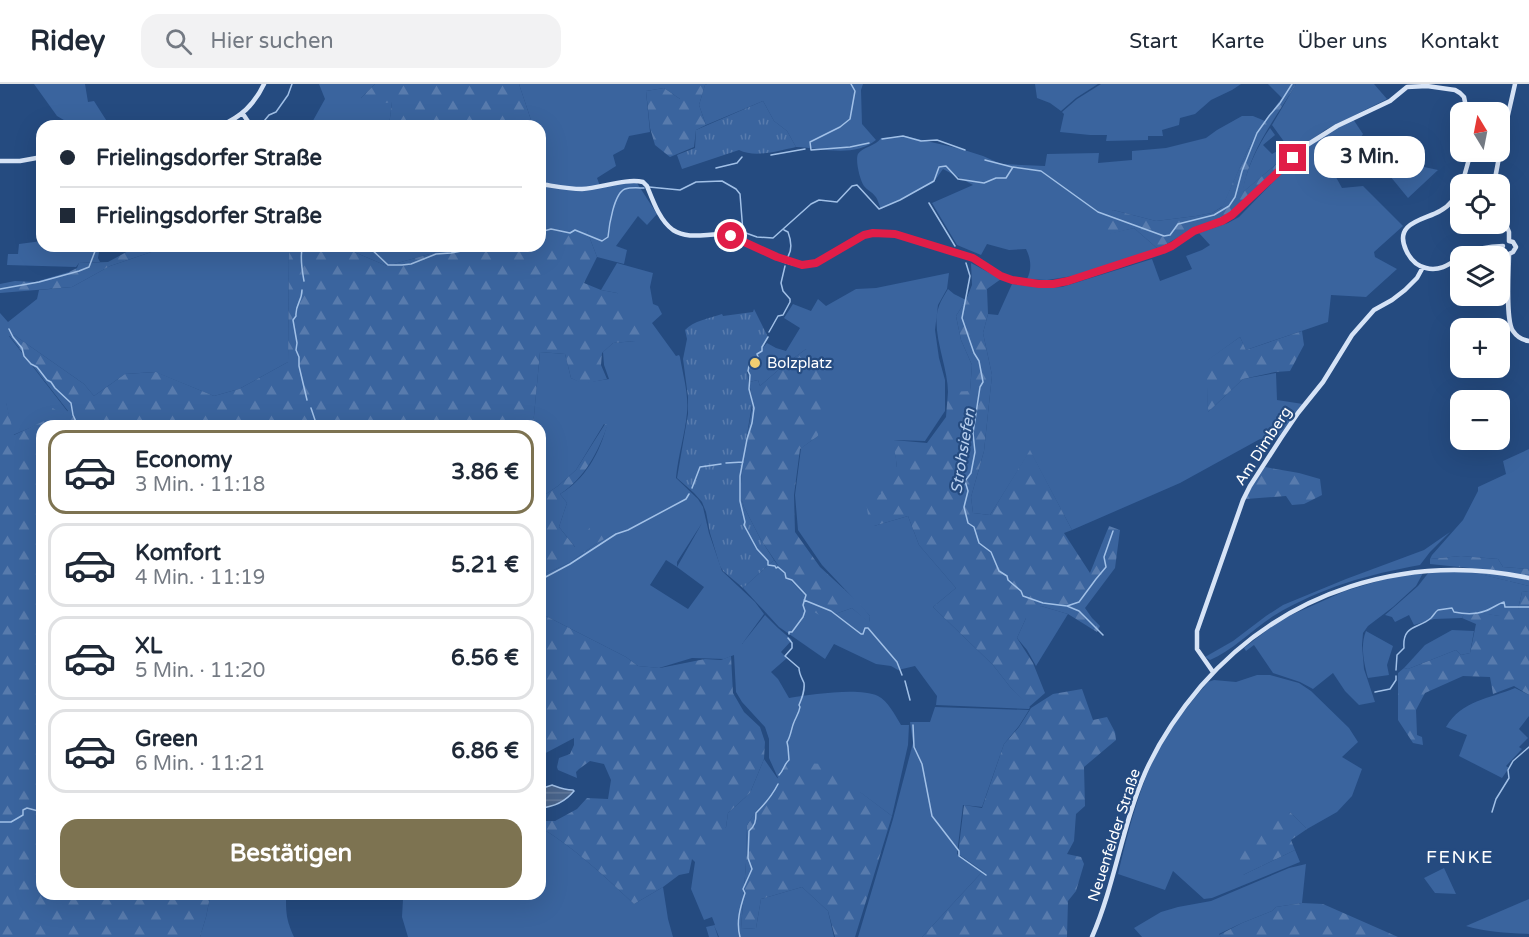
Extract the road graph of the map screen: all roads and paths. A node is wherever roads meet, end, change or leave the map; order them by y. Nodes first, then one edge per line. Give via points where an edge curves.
1 (264, 84) edge
2 (1515, 84) edge
3 (1465, 102) edge
4 (1510, 106) edge
5 (243, 114) junction
6 (234, 120) edge
7 (247, 120) edge
8 (36, 158) edge
9 (0, 161) edge
10 (546, 185) edge
11 (1450, 204) edge
12 (1509, 234) edge
13 (1509, 241) junction
14 (1503, 246) edge
15 (1510, 254) edge
16 (1450, 264) edge
17 (1423, 267) junction
18 (1510, 306) edge
19 (1529, 341) edge
20 (1529, 578) edge
21 (1213, 672) junction
22 (1092, 937) edge

1 - 5 main road
2 - 4 main road
3 - 10 main road via 1457,90 1410,86 1390,101 1328,130 1307,145 1238,211 1222,221 1194,231 1163,250 1068,281 1047,284 1012,280 963,254 883,233 856,239 811,265 797,265 731,236 690,236 676,231 664,221 645,184 639,181 570,189
5 - 6 main road
5 - 7 main road
8 - 9 main road
11 - 17 main road via 1414,221 1406,230 1404,247 1413,261
12 - 13 main road
13 - 14 main road
13 - 15 main road via 1516,247
16 - 17 main road via 1434,269
17 - 21 main road, Am Dimberg via 1405,290 1374,310 1355,332 1250,486 1197,631 1197,649
18 - 19 main road via 1510,326 1517,336
20 - 21 main road, Neuenfelder Straße via 1477,570 1442,570 1394,575 1344,588 1279,619
21 - 22 main road, Neuenfelder Straße via 1172,724 1145,774

